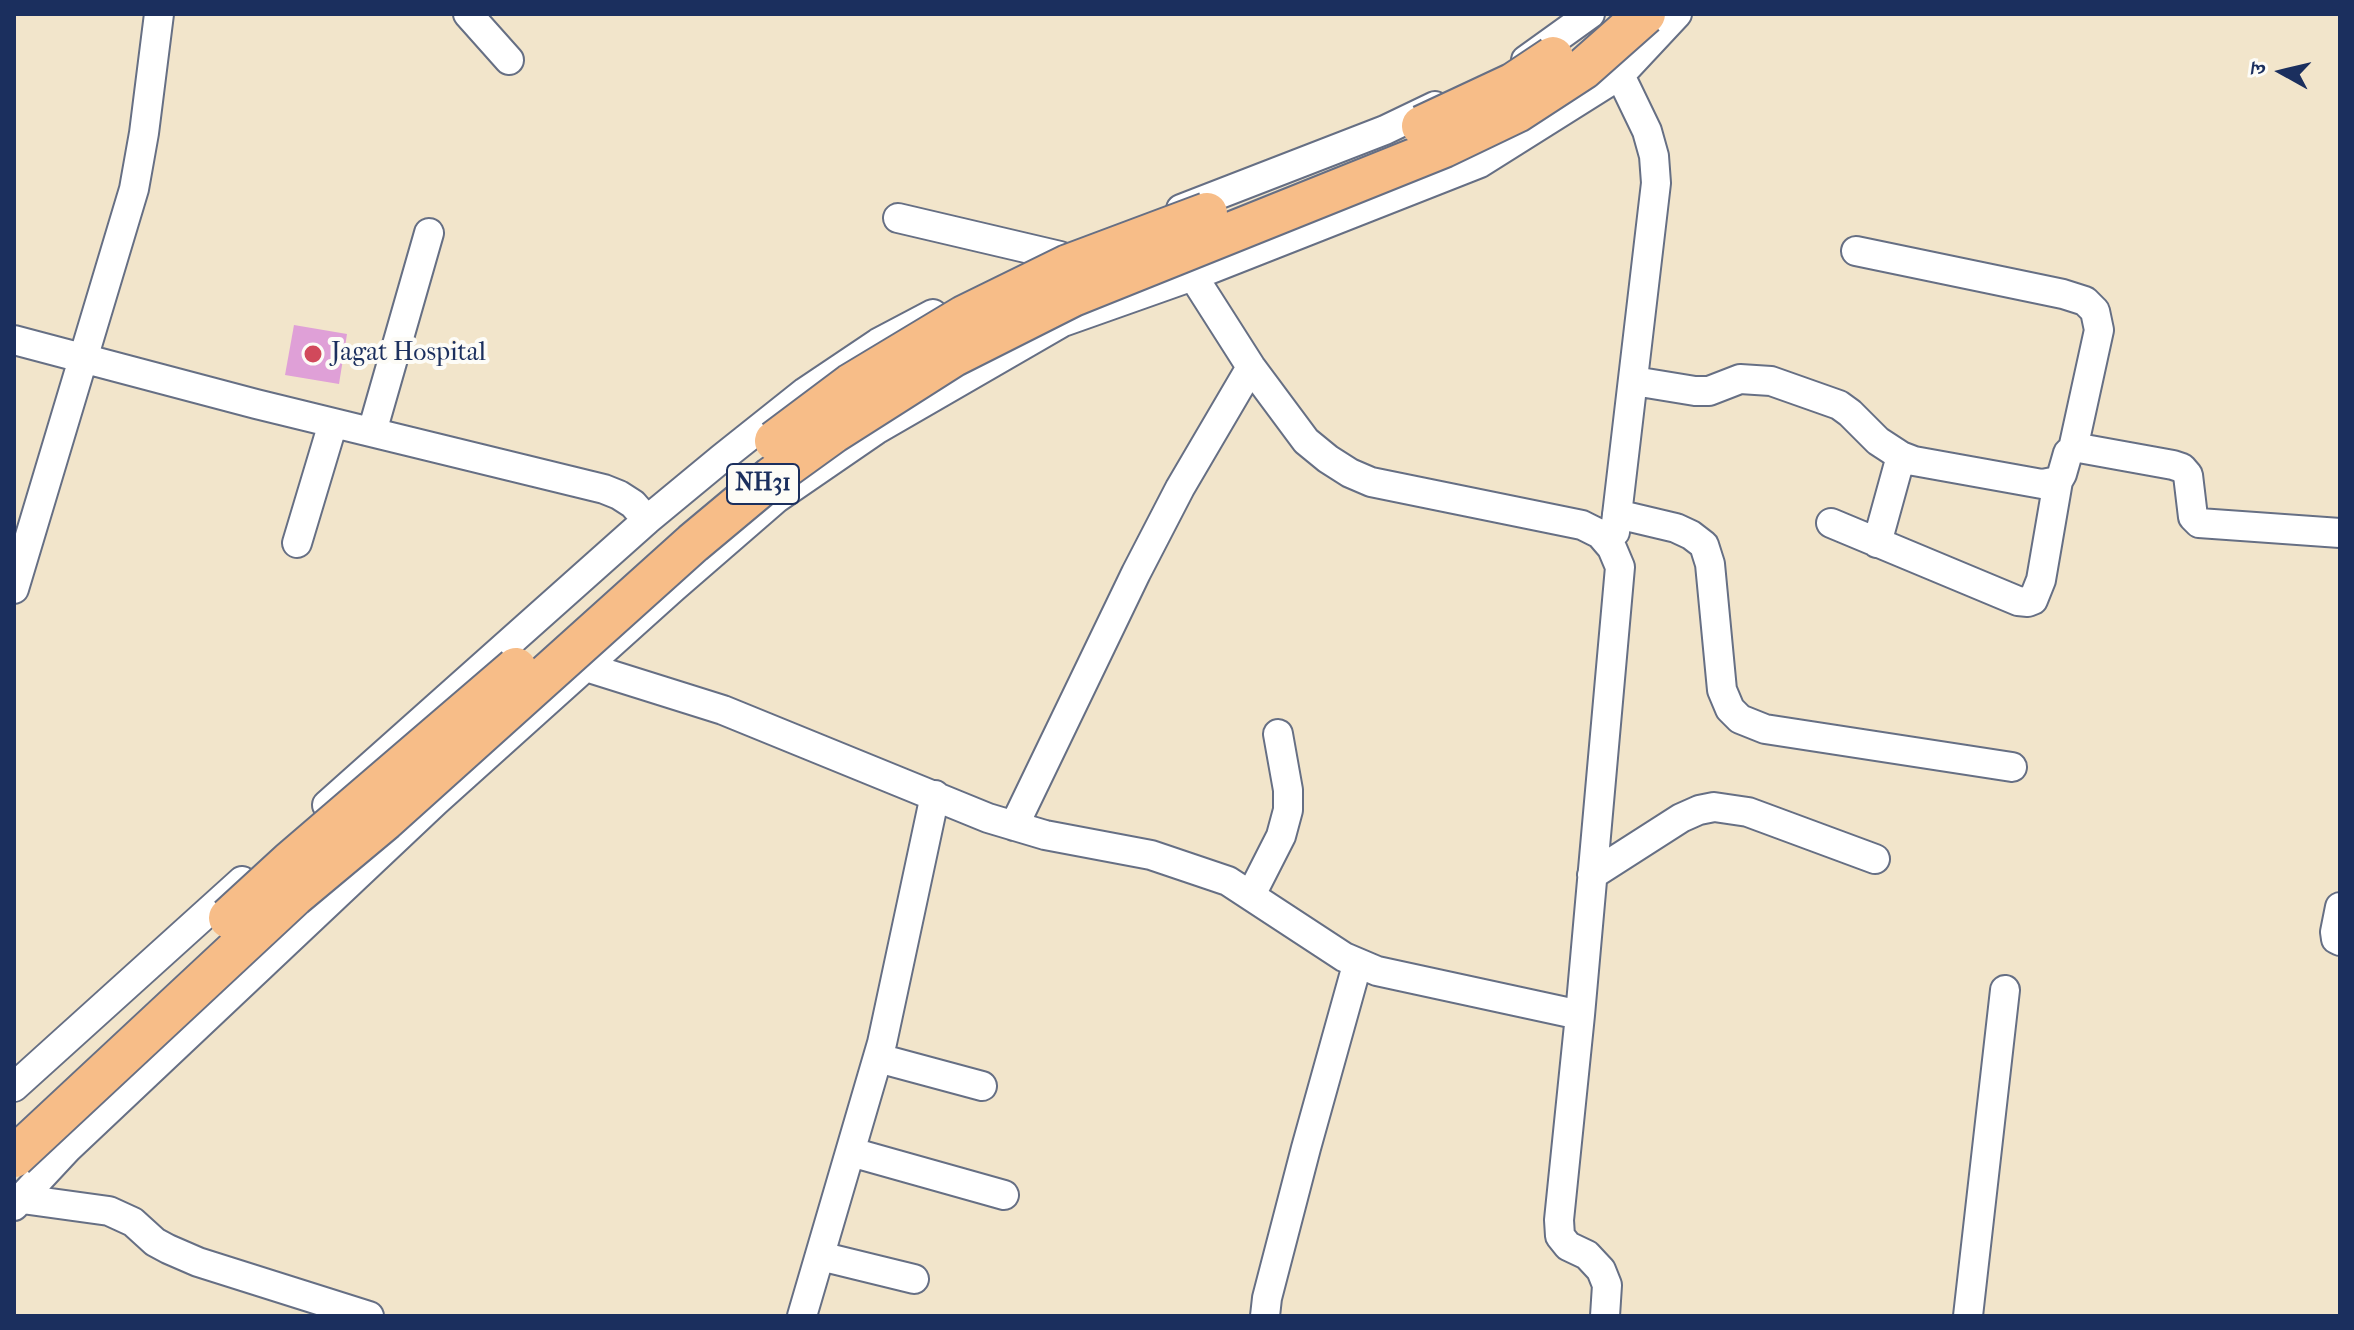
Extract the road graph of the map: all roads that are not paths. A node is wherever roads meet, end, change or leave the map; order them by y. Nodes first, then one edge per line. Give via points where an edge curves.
1 (159, 14) edge
2 (468, 14) edge
3 (1590, 14) edge
4 (1612, 14) edge
5 (1645, 14) edge
6 (1677, 14) edge
7 (509, 60) dead end
8 (1620, 75) junction
9 (898, 218) dead end
10 (1148, 222) junction
11 (429, 233) dead end
12 (1856, 251) dead end
13 (1060, 256) junction
14 (1193, 276) junction
15 (14, 340) edge
16 (83, 358) junction
17 (1251, 367) junction
18 (1634, 381) junction
19 (333, 423) junction
20 (372, 432) junction
21 (2073, 449) junction
22 (1901, 456) junction
23 (2058, 481) junction
24 (1617, 514) junction
25 (647, 520) junction
26 (1831, 523) dead end
27 (2340, 533) edge
28 (297, 543) dead end
29 (1877, 543) junction
30 (1612, 548) junction
31 (14, 589) edge
32 (586, 667) junction
33 (1278, 734) dead end
34 (2012, 767) dead end
35 (935, 795) junction
36 (1014, 826) junction
37 (1875, 859) dead end
38 (1592, 875) junction
39 (1251, 895) junction
40 (2340, 907) edge
41 (2340, 941) edge
42 (1357, 965) junction
43 (2005, 990) dead end
44 (1580, 1015) junction
45 (878, 1058) junction
46 (982, 1086) dead end
47 (14, 1087) edge
48 (14, 1121) edge
49 (851, 1152) junction
50 (14, 1157) edge
51 (1004, 1195) dead end
52 (18, 1202) edge
53 (820, 1256) junction
54 (914, 1279) dead end
55 (369, 1316) edge
56 (802, 1316) edge
57 (1265, 1316) edge
58 (1605, 1316) edge
59 (1968, 1316) edge

1 - 16 street via 134,189
2 - 7 street
3 - 10 street via 1516,66 1385,130
4 - 48 highway, NH31, bridge via 1514,83 1339,164 1068,265 964,316 851,384 662,534 290,862
5 - 50 highway, NH31, bridge via 1583,69 1517,112 1444,147 1073,296 954,356 833,433 693,543 294,896
6 - 8 street
8 - 14 street via 1480,163
8 - 18 street via 1647,131 1656,183
9 - 13 street
10 - 13 street
10 - 14 street
11 - 20 street
12 - 21 street via 2085,301 2095,311 2099,330
13 - 25 street via 878,343 805,392
14 - 17 street
14 - 32 street via 1063,322 876,430 777,498
15 - 16 street
16 - 19 street
16 - 31 street
17 - 30 street via 1306,441 1350,473 1371,482 1582,525
17 - 36 street via 1136,573
18 - 22 street via 1695,391 1740,379 1771,381 1839,405
18 - 24 street
19 - 20 street
19 - 28 street
20 - 25 street via 604,489 633,504
21 - 23 street
21 - 27 street via 2182,468 2199,523
22 - 23 street via 2042,484
22 - 29 street
23 - 29 street via 2041,580 2028,602
24 - 30 street
24 - 34 street via 1676,528 1704,545 1722,690 1740,719 1765,729
25 - 47 street
26 - 29 street
30 - 38 street via 1620,567
32 - 35 street via 723,710
32 - 52 street via 436,801 68,1148
33 - 39 street via 1288,810
35 - 36 street
35 - 45 street
36 - 39 street via 1176,862
37 - 38 street via 1748,812 1714,807 1681,818
38 - 44 street
39 - 42 street
40 - 41 street via 2335,932
42 - 44 street
42 - 57 street
43 - 59 street
44 - 58 street via 1560,1236 1601,1270 1607,1285
45 - 46 street
45 - 49 street
49 - 51 street
49 - 53 street
52 - 55 street via 109,1211 133,1222 155,1242 198,1262
53 - 54 street
53 - 56 street

